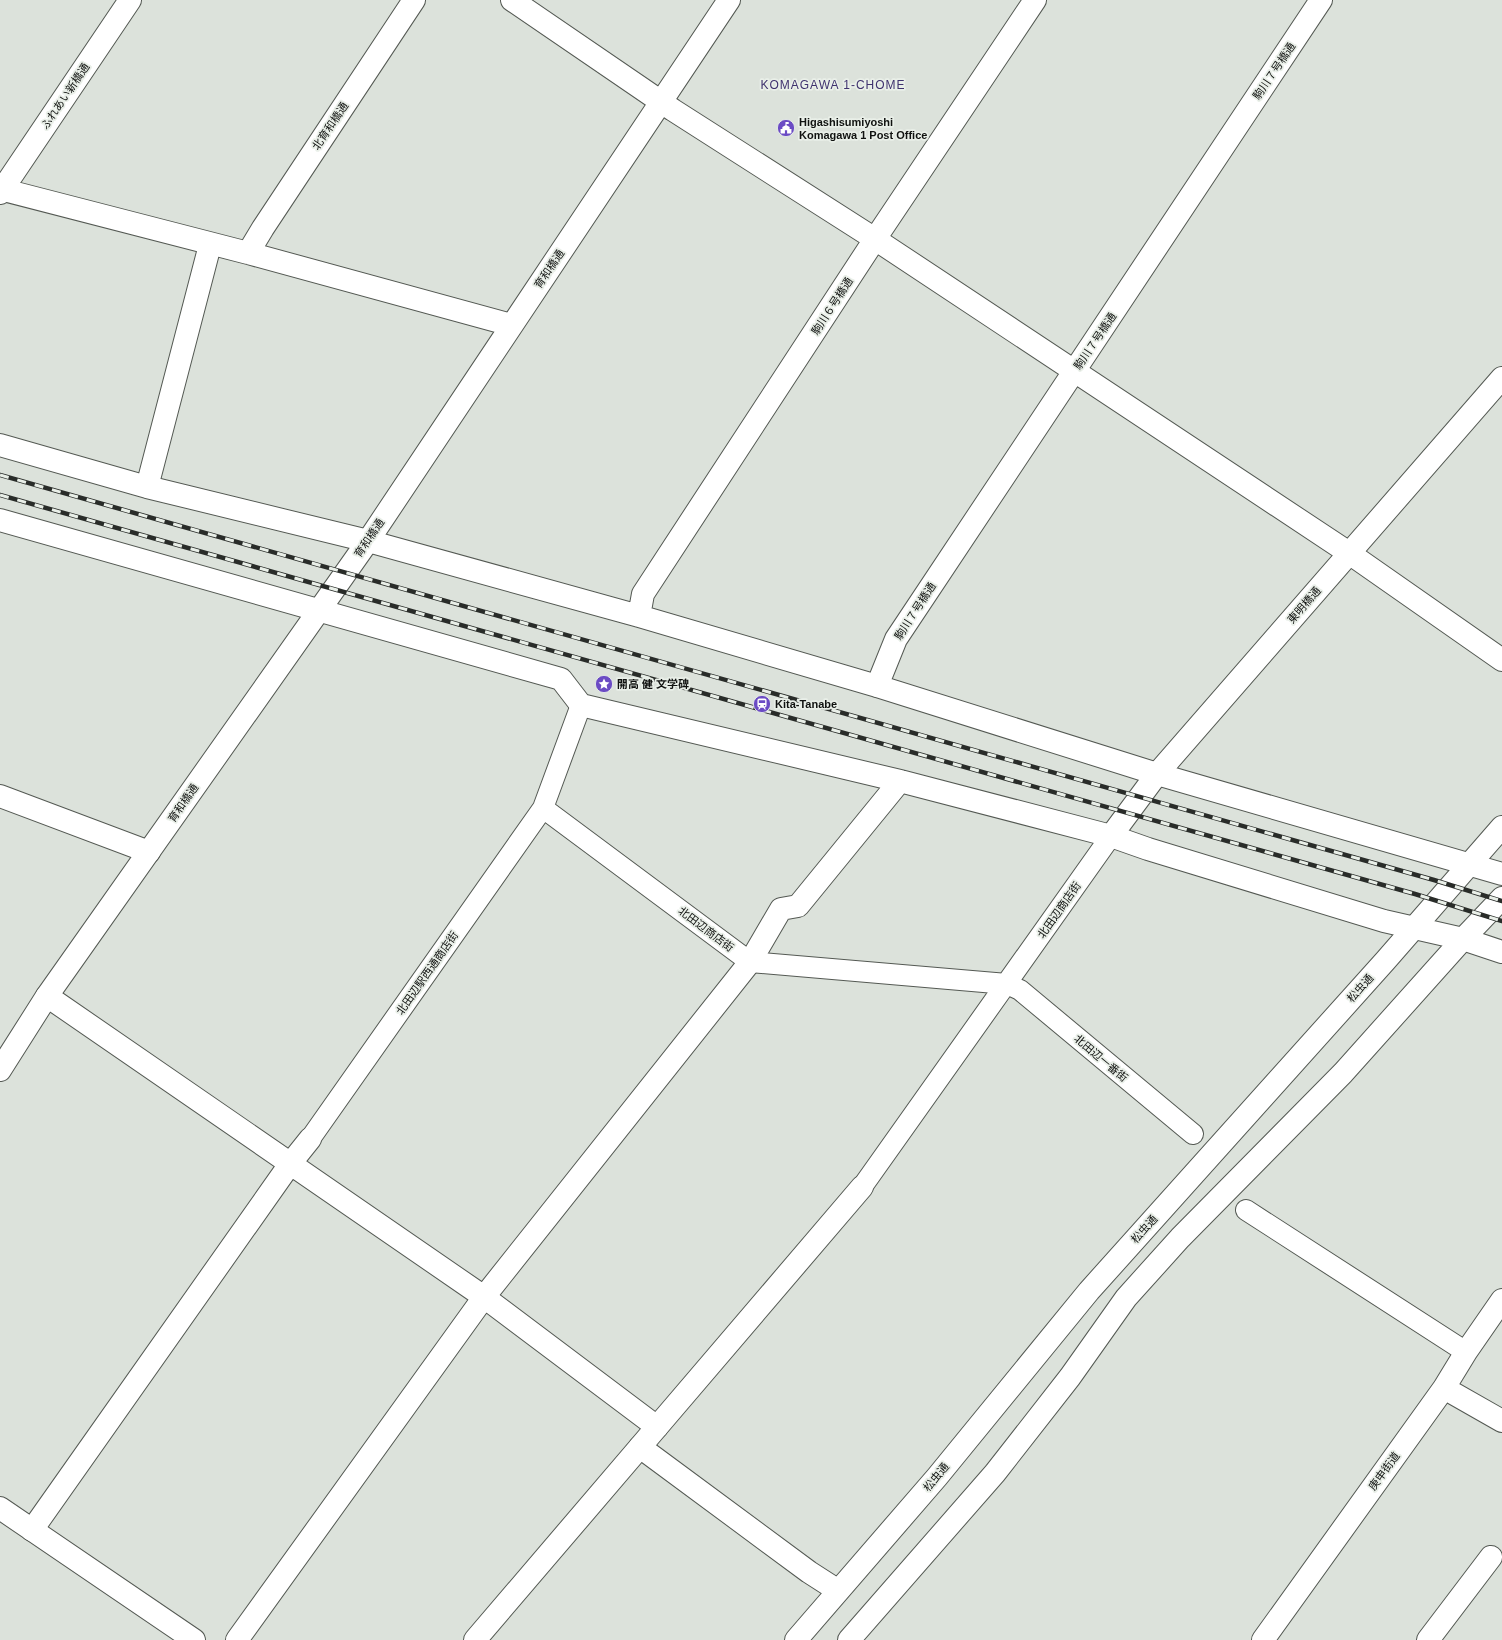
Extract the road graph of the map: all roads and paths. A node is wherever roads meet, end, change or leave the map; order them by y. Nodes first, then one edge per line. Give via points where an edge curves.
1 (130, 0) edge
2 (414, 0) edge
3 (512, 0) edge
4 (729, 0) edge
5 (1035, 0) edge
6 (1321, 0) edge
7 (662, 102) junction
8 (1, 191) edge
9 (875, 239) junction
10 (210, 245) junction
11 (248, 253) junction
12 (511, 325) junction
13 (1074, 372) junction
14 (1502, 378) edge
15 (0, 445) edge
16 (147, 487) junction
17 (0, 520) edge
18 (368, 541) junction
19 (1349, 553) junction
20 (318, 610) junction
21 (639, 616) junction
22 (1502, 660) edge
23 (876, 686) junction
24 (581, 705) junction
25 (1156, 774) junction
26 (900, 781) junction
27 (0, 796) edge
28 (543, 808) junction
29 (1502, 827) edge
30 (1111, 836) junction
31 (149, 852) junction
32 (1470, 865) junction
33 (1502, 874) edge
34 (1502, 898) edge
35 (1414, 928) junction
36 (1463, 939) junction
37 (1502, 952) edge
38 (750, 962) junction
39 (1007, 984) junction
40 (47, 996) junction
41 (0, 1070) edge
42 (1193, 1134) dead end
43 (310, 1139) joint
44 (290, 1164) junction
45 (862, 1187) joint
46 (1246, 1210) dead end
47 (484, 1297) junction
48 (1502, 1300) edge
49 (1466, 1352) junction
50 (1444, 1388) junction
51 (1502, 1421) edge
52 (657, 1427) junction
53 (640, 1447) junction
54 (0, 1508) edge
55 (32, 1530) junction
56 (1490, 1557) dead end
57 (838, 1590) junction
58 (194, 1640) edge
59 (236, 1640) edge
60 (475, 1640) edge
61 (796, 1640) edge
62 (849, 1640) edge
63 (1263, 1640) edge
64 (1428, 1640) edge

1 - 8 street, ふれあい新橋通
2 - 11 street, 北育和橋通
3 - 7 street
4 - 7 street, 育和橋通
5 - 9 street, 駒川６号橋通
6 - 13 street, 駒川７号橋通
7 - 9 street
7 - 12 street, 育和橋通
8 - 10 street
9 - 13 street
9 - 21 street, 駒川６号橋通 via 643,594
10 - 11 street
10 - 16 street
11 - 12 street
12 - 18 street, 育和橋通
13 - 19 street
13 - 23 street, 駒川７号橋通 via 896,639
14 - 19 street, 東明橋通
15 - 16 street
16 - 18 street
17 - 20 street
18 - 20 street, 育和橋通
18 - 21 street
19 - 22 street
19 - 25 street, 東明橋通
20 - 24 street via 561,679
20 - 31 street, 育和橋通
21 - 23 street
23 - 25 street
24 - 26 street
24 - 28 street
25 - 30 street, 東明橋通
25 - 32 street
26 - 30 street
26 - 38 street via 798,906 781,909
27 - 31 street
28 - 38 street, 北田辺商店街
28 - 43 street, 北田辺駅西通商店街
29 - 32 street, 松虫通
30 - 35 street via 1384,921
30 - 39 street, 北田辺商店街
31 - 40 street, 育和橋通
32 - 33 street
32 - 35 street, 松虫通
34 - 36 street
35 - 36 street
35 - 57 street, 松虫通 via 1089,1291 937,1477
36 - 37 street
36 - 62 street via 1343,1073 1180,1238 1126,1298 1070,1377 995,1473
38 - 39 street
38 - 47 street
39 - 42 street, 北田辺一番街 via 1020,990
39 - 45 street, 北田辺商店街
40 - 41 street, 育和橋通
40 - 44 street
43 - 44 street
44 - 47 street
44 - 55 street
45 - 52 street
46 - 49 street
47 - 52 street
47 - 59 street
48 - 49 street, 庚申街道
49 - 50 street, 庚申街道
50 - 51 street
50 - 63 street, 庚申街道
52 - 53 street
53 - 57 street via 809,1572
53 - 60 street
54 - 55 street
55 - 58 street
56 - 64 street
57 - 61 street, 松虫通

